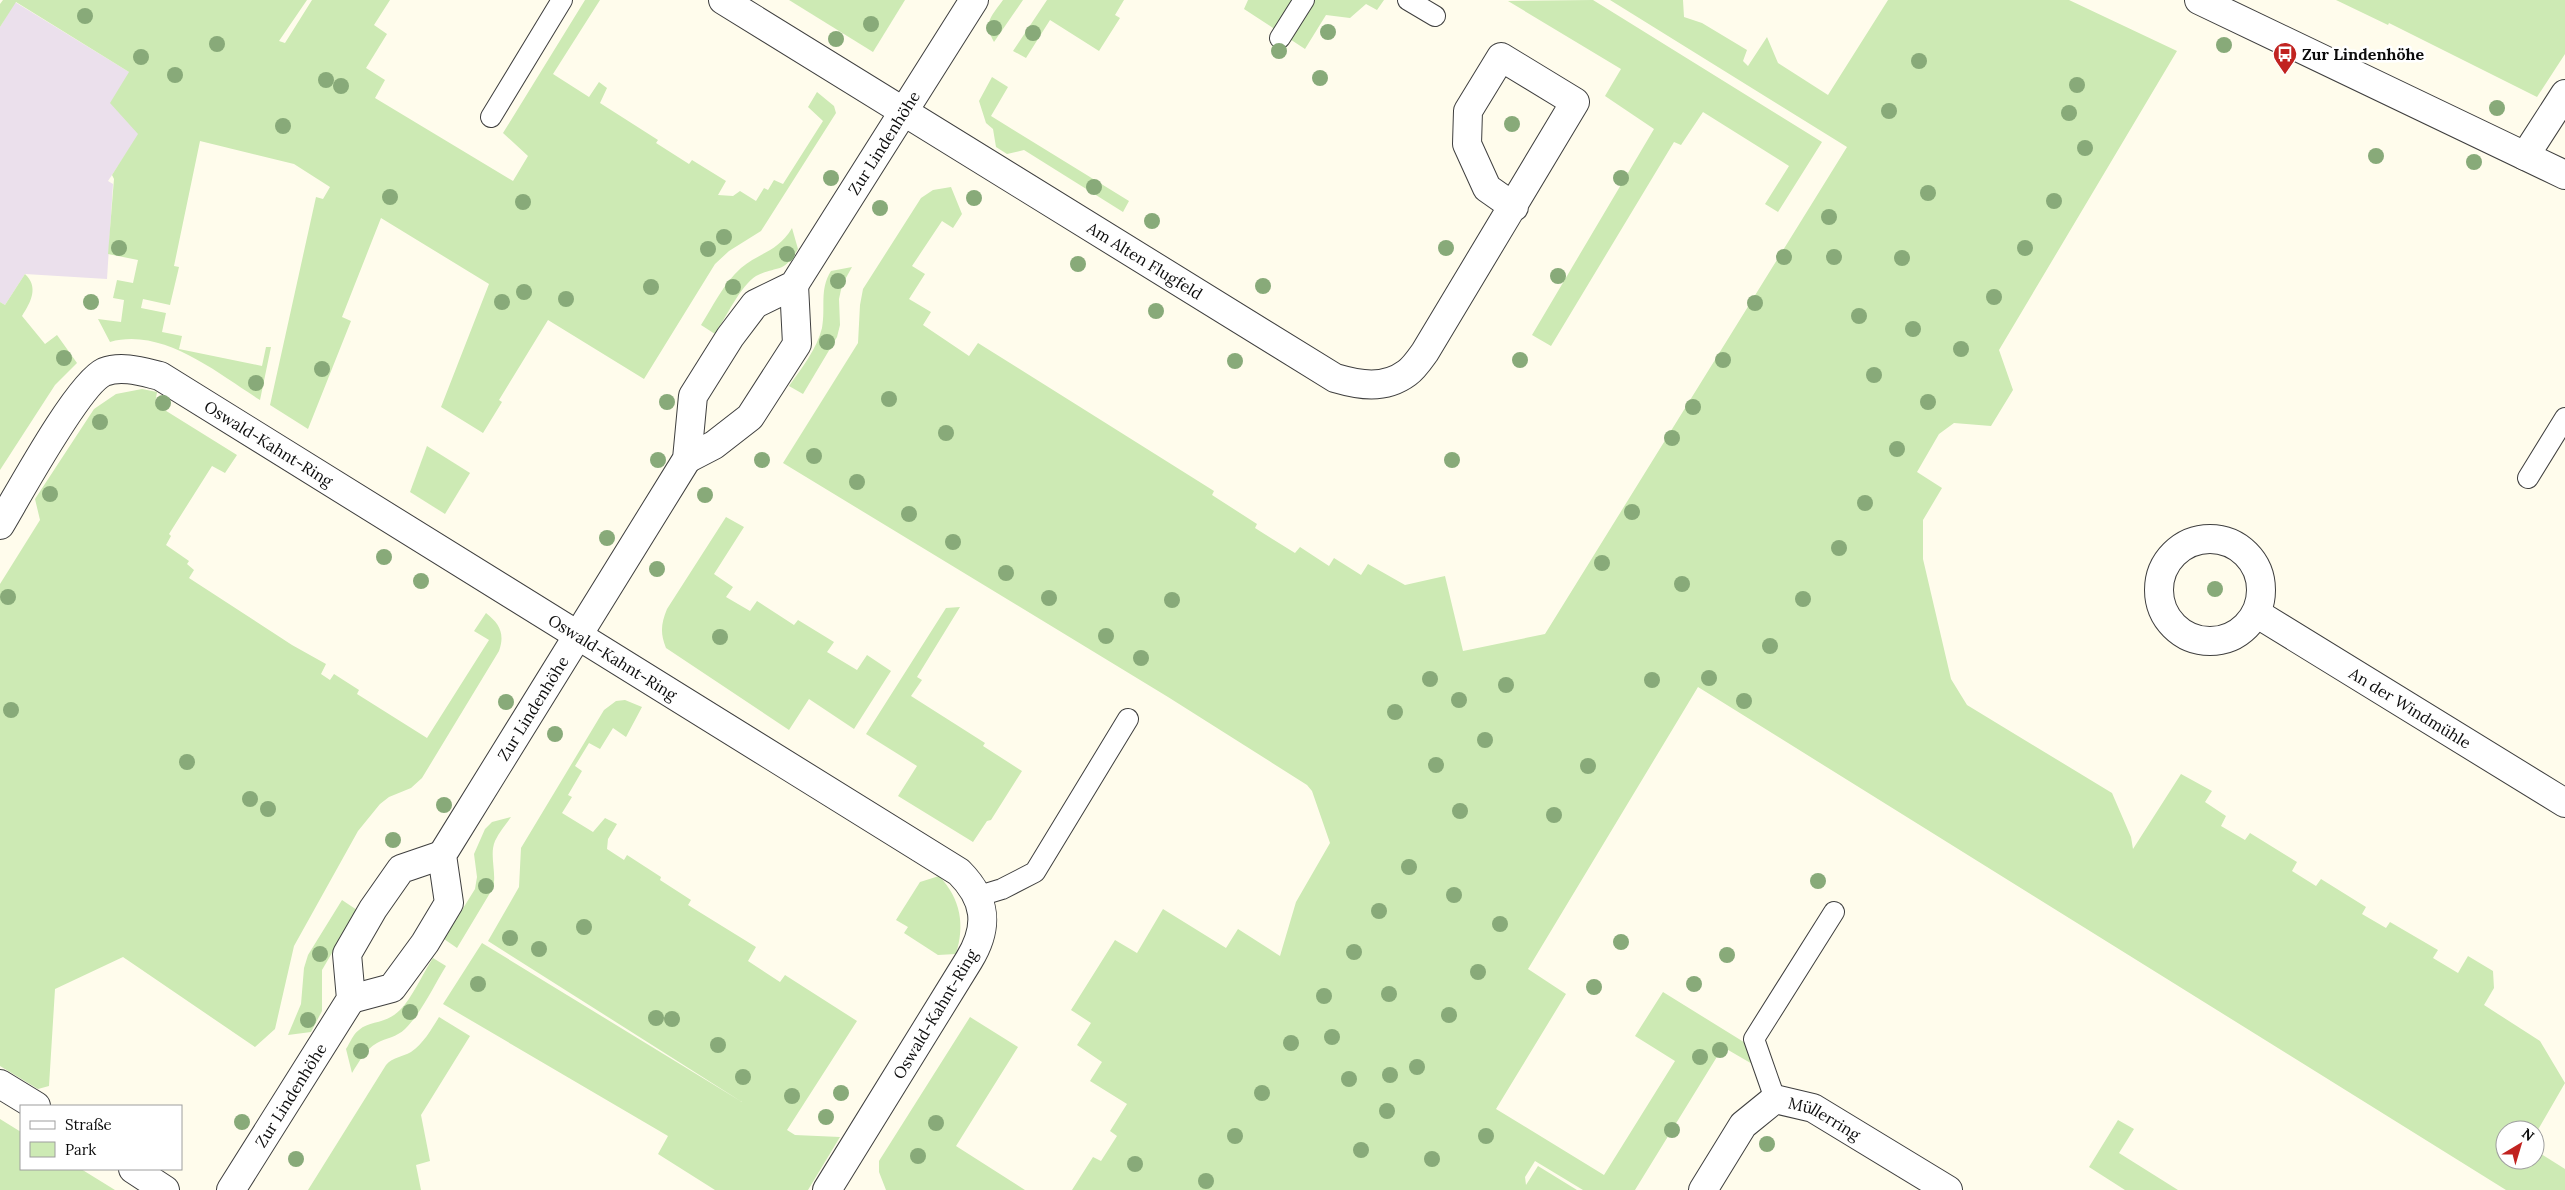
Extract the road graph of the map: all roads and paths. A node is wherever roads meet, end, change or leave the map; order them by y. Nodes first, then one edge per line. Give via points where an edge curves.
1 (562, 0) edge
2 (723, 0) edge
3 (974, 0) edge
4 (1304, 0) edge
5 (1408, 0) edge
6 (2199, 0) edge
7 (1435, 16) dead end
8 (1280, 38) dead end
9 (2565, 94) edge
10 (901, 112) junction
11 (491, 117) dead end
12 (2525, 156) junction
13 (2565, 175) edge
14 (1514, 207) junction
15 (794, 285) junction
16 (2565, 418) edge
17 (687, 459) junction
18 (2528, 478) dead end
19 (0, 525) edge
20 (2256, 614) dead end
21 (577, 635) junction
22 (1128, 719) dead end
23 (2565, 803) edge
24 (442, 855) junction
25 (978, 896) junction
26 (1834, 912) dead end
27 (351, 999) junction
28 (0, 1084) edge
29 (1775, 1098) junction
30 (34, 1105) edge
31 (135, 1170) edge
32 (165, 1190) edge
33 (231, 1190) edge
34 (827, 1190) edge
35 (1702, 1190) edge
36 (1948, 1190) edge

1 - 11 lane
2 - 10 street, Am Alten Flugfeld
3 - 10 street, Zur Lindenhöhe
4 - 8 lane
5 - 7 lane
6 - 12 street
9 - 12 street
10 - 14 street, Am Alten Flugfeld via 1335,378 1361,386 1387,383 1407,373 1425,352
10 - 15 street, Zur Lindenhöhe
12 - 13 street
14 - 14 street, Am Alten Flugfeld via 1487,188 1467,144 1468,111 1501,58 1575,102
15 - 17 street, Zur Lindenhöhe via 755,304 693,396
15 - 17 street via 797,344 750,417 714,445
16 - 18 lane
17 - 21 street, Zur Lindenhöhe
19 - 21 street, Oswald-Kahnt-Ring via 83,390 104,372 132,369 160,376 185,390
20 - 23 street, An der Windmühle
21 - 24 street, Zur Lindenhöhe
21 - 25 street, Oswald-Kahnt-Ring via 959,872
22 - 25 lane via 1035,872 1002,889
24 - 27 street via 401,869 373,908 347,954
24 - 27 street via 449,903 425,942 392,988
25 - 34 street, Oswald-Kahnt-Ring via 982,907 981,928 971,957
26 - 29 lane via 1754,1039
27 - 33 street, Zur Lindenhöhe
28 - 30 street
29 - 35 street, Müllerring via 1743,1125
29 - 36 street, Müllerring via 1813,1108
31 - 32 street

